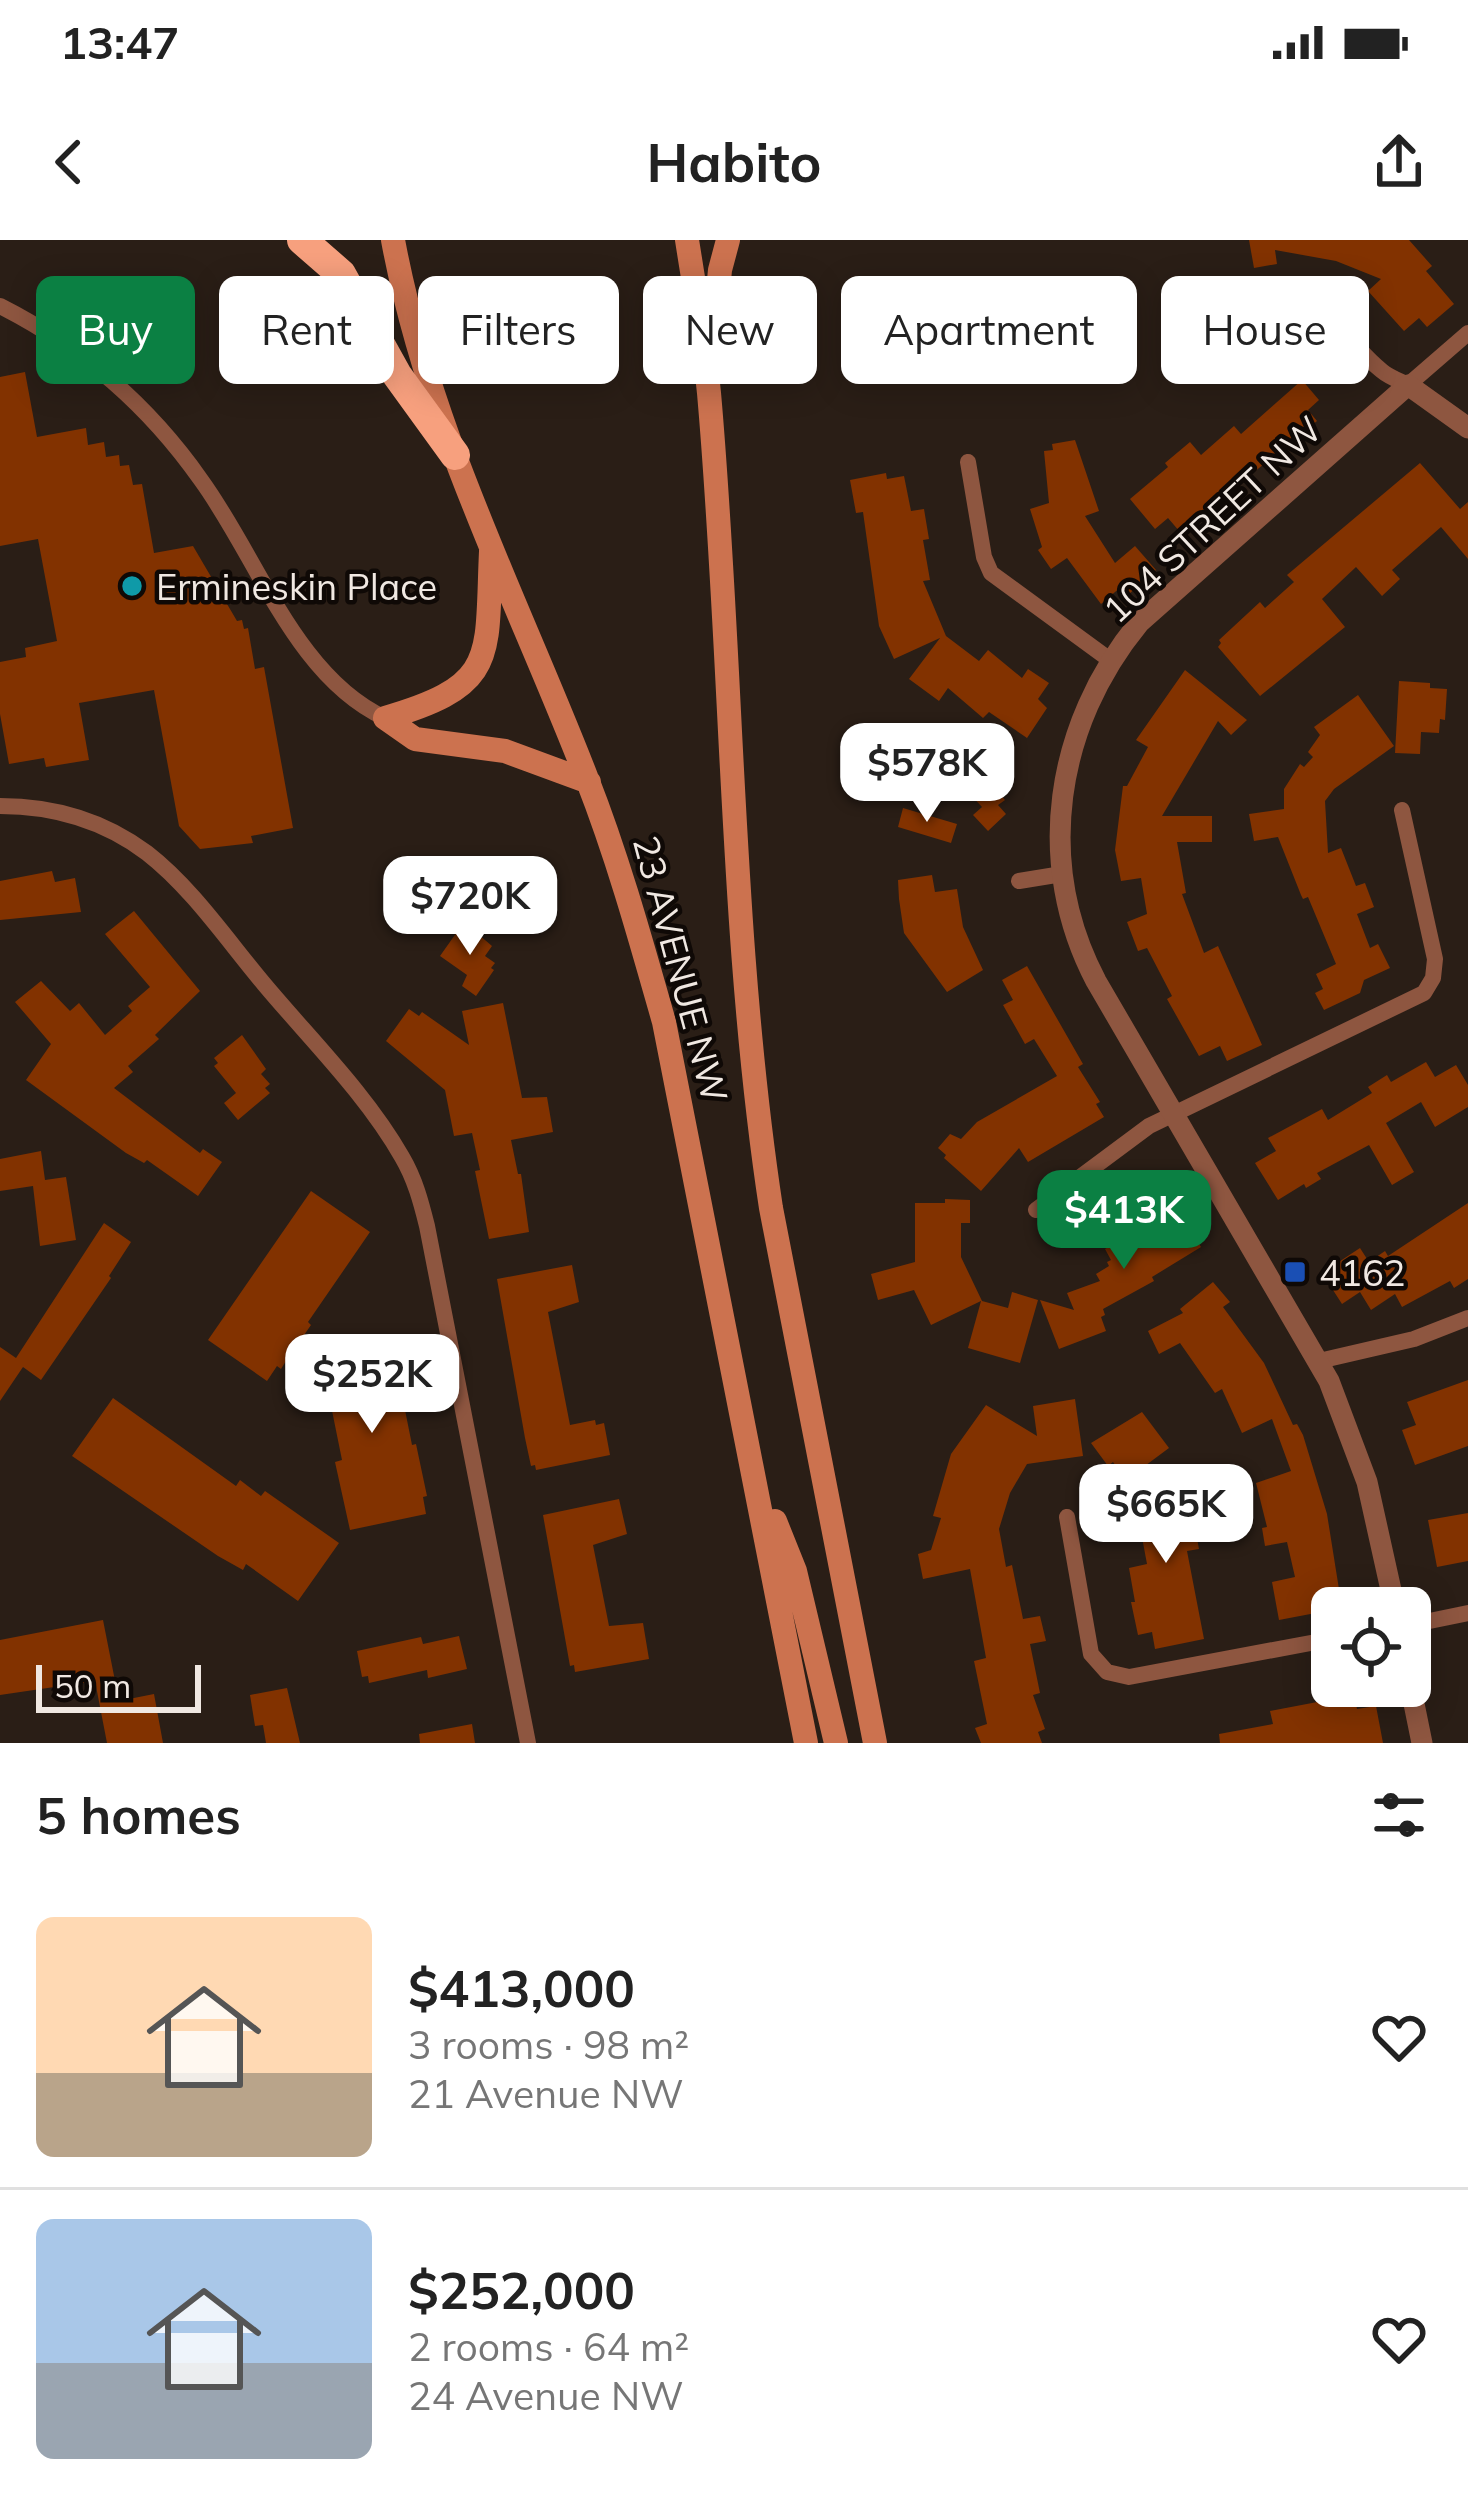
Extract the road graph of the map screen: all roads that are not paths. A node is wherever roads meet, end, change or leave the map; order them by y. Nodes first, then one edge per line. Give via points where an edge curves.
1 (302, 240) edge
2 (393, 240) edge
3 (688, 240) edge
4 (728, 240) edge
5 (0, 306) edge
6 (1468, 333) edge
7 (1369, 356) edge
8 (1408, 385) junction
9 (709, 390) junction
10 (1468, 428) edge
11 (455, 455) junction
12 (968, 462) dead end
13 (491, 543) junction
14 (1110, 660) junction
15 (385, 718) junction
16 (589, 782) junction
17 (0, 806) edge
18 (1402, 810) dead end
19 (1062, 874) junction
20 (1019, 880) dead end
21 (1172, 1113) junction
22 (1036, 1210) dead end
23 (1468, 1318) edge
24 (1319, 1361) junction
25 (752, 1463) junction
26 (1067, 1516) dead end
27 (1390, 1587) edge
28 (1468, 1613) edge
29 (1431, 1620) edge
30 (1311, 1643) edge
31 (1415, 1707) edge
32 (528, 1743) edge
33 (806, 1743) edge
34 (836, 1743) edge
35 (875, 1743) edge
36 (1422, 1743) edge

1 - 11 highway via 341,274 397,375
2 - 11 main road, 23 AVENUE NW via 419,356
3 - 9 main road, 23 AVENUE NW
4 - 9 main road
5 - 15 street via 74,350 161,429 316,663 348,698
6 - 8 street, 104 STREET NW
7 - 8 street
8 - 10 street
8 - 14 street, 104 STREET NW via 1139,623
9 - 35 main road, 23 AVENUE NW via 757,1120
11 - 13 main road, 23 AVENUE NW
12 - 14 street via 991,573
13 - 15 main road via 481,661 451,695
13 - 16 main road, 23 AVENUE NW
14 - 19 street, 104 STREET NW via 1065,771
15 - 16 main road via 415,739 505,751
16 - 25 main road, 23 AVENUE NW via 664,1022
17 - 32 street via 79,817 148,854 400,1154 420,1198
18 - 21 street via 1435,959 1429,986
19 - 20 street
19 - 21 street, 104 STREET NW via 1087,964
21 - 22 street
21 - 24 street, 104 STREET NW
23 - 24 street via 1414,1340
24 - 27 street, 104 STREET NW via 1367,1481
25 - 33 main road, 23 AVENUE NW
25 - 34 main road via 795,1571
26 - 30 street via 1091,1654 1107,1672 1129,1677
28 - 29 street
31 - 36 street

